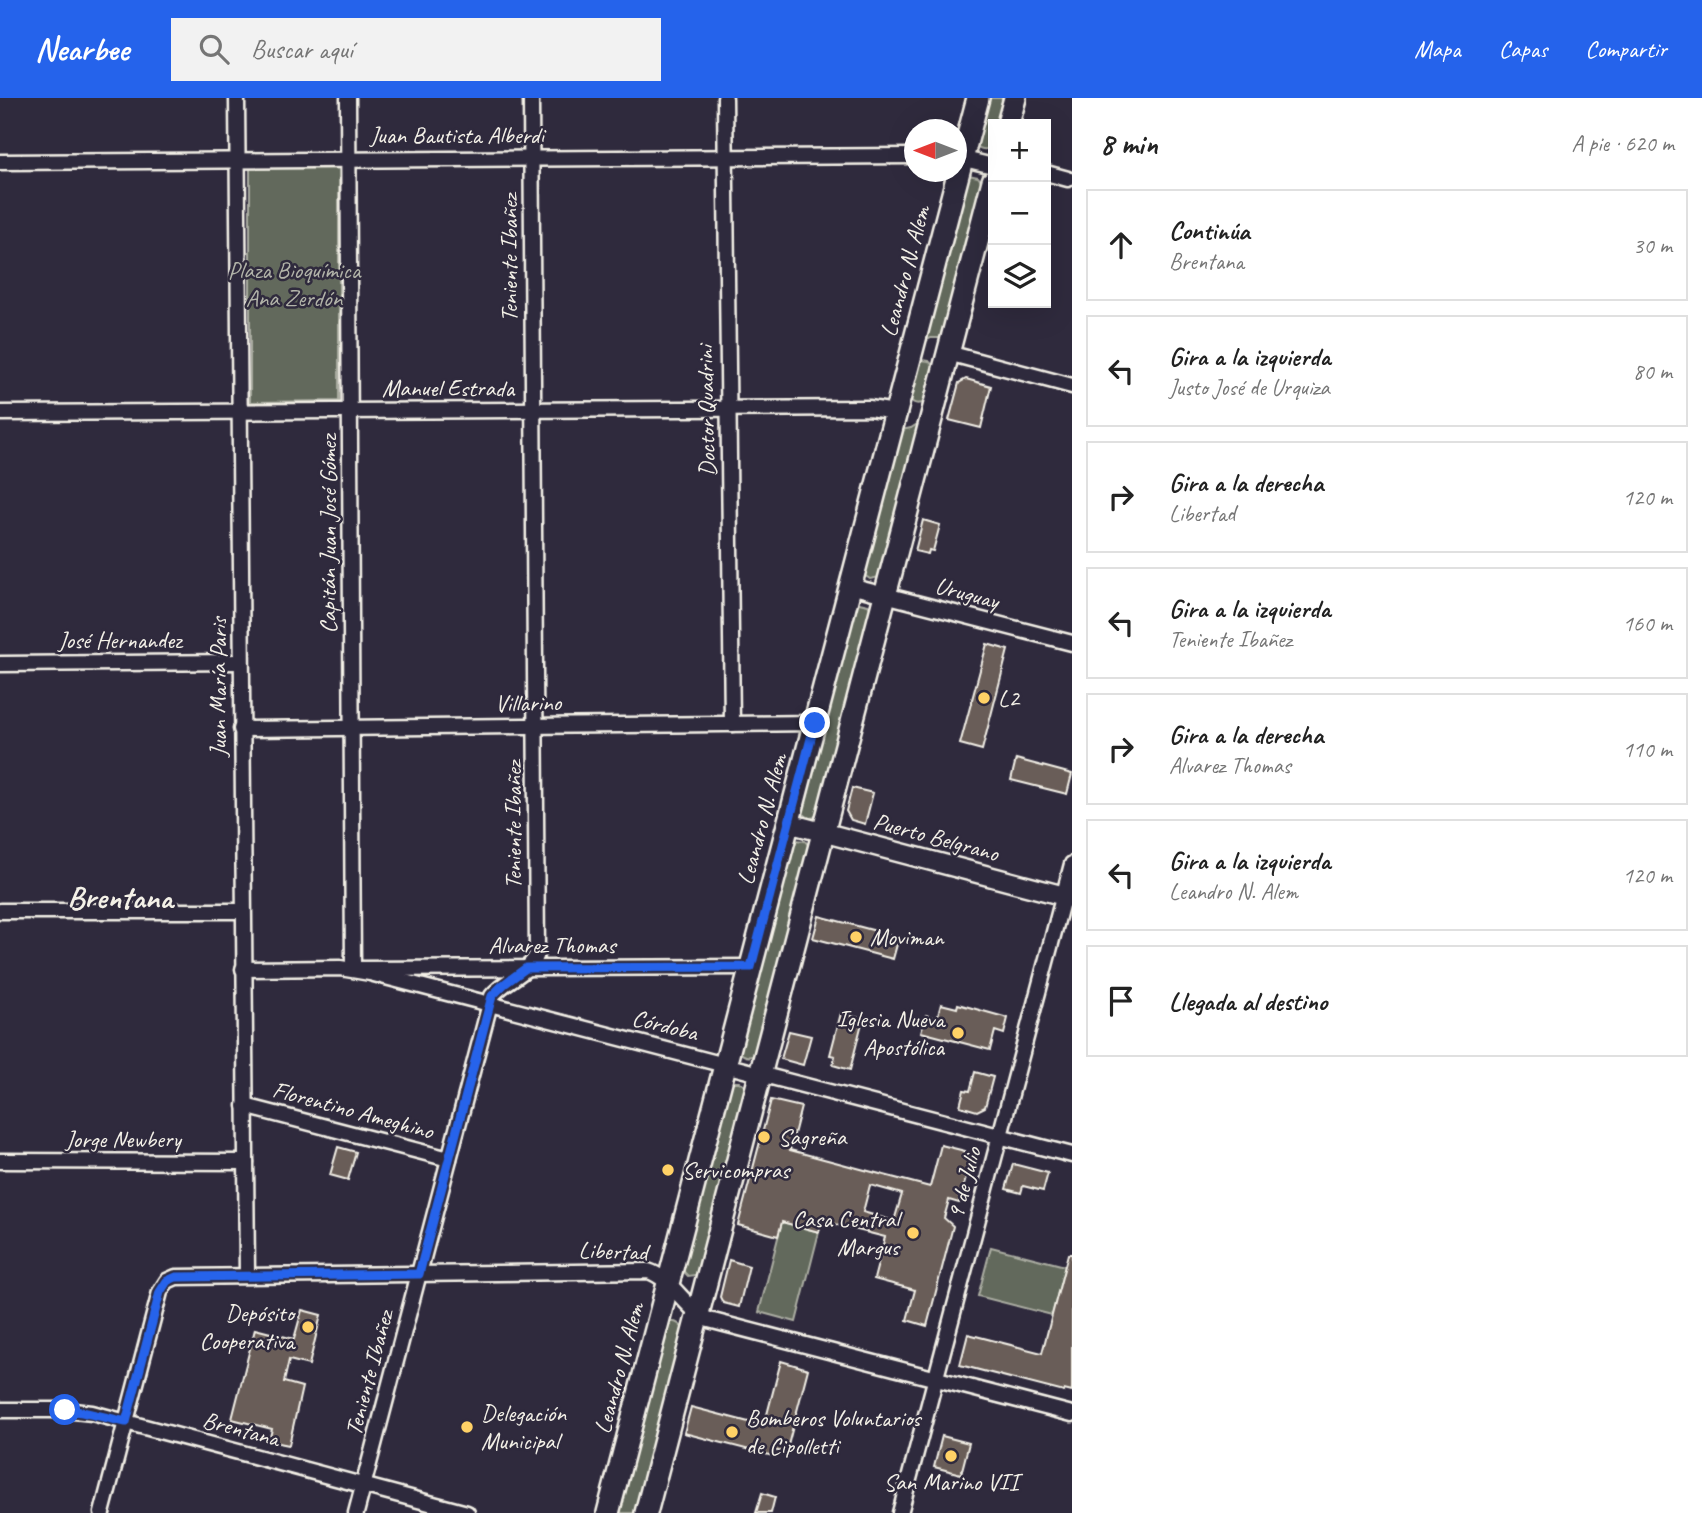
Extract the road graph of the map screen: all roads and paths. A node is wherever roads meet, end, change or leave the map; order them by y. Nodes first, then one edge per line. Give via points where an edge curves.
1 (237, 98) edge
2 (348, 98) edge
3 (531, 98) edge
4 (725, 98) edge
5 (978, 98) edge
6 (1015, 98) edge
7 (1009, 119) edge
8 (967, 133) edge
9 (726, 156) junction
10 (904, 156) edge
11 (531, 157) junction
12 (238, 159) junction
13 (349, 159) junction
14 (967, 160) edge
15 (0, 162) edge
16 (988, 165) edge
17 (1051, 174) edge
18 (1068, 179) dead end
19 (953, 182) edge
20 (993, 182) edge
21 (946, 363) junction
22 (908, 364) junction
23 (1072, 386) edge
24 (936, 400) junction
25 (729, 409) junction
26 (533, 410) junction
27 (239, 411) junction
28 (350, 411) junction
29 (896, 412) junction
30 (0, 413) edge
31 (850, 586) junction
32 (885, 595) junction
33 (1072, 643) edge
34 (241, 662) junction
35 (0, 664) edge
36 (815, 723) junction
37 (732, 724) junction
38 (535, 726) junction
39 (352, 728) junction
40 (242, 729) junction
41 (788, 823) junction
42 (823, 832) junction
43 (1072, 864) edge
44 (1068, 896) edge
45 (0, 911) edge
46 (243, 911) junction
47 (751, 967) junction
48 (243, 968) junction
49 (526, 968) junction
50 (353, 969) junction
51 (491, 1004) junction
52 (725, 1064) junction
53 (760, 1073) junction
54 (245, 1106) junction
55 (1000, 1136) junction
56 (1072, 1155) edge
57 (450, 1159) junction
58 (0, 1161) edge
59 (246, 1162) junction
60 (419, 1274) junction
61 (247, 1275) junction
62 (667, 1284) junction
63 (698, 1314) junction
64 (936, 1378) junction
65 (0, 1410) edge
66 (1072, 1414) edge
67 (126, 1422) junction
68 (363, 1484) junction
69 (102, 1513) edge
70 (356, 1513) edge
71 (467, 1513) edge
72 (608, 1513) edge
73 (646, 1513) edge
74 (900, 1513) edge

1 - 12 street, Juan María Paris
2 - 13 street, Capitán Juan José Gómez
3 - 11 street, Teniente Ibañez
4 - 9 street, Doctor Quadrini
5 - 8 main road, Leandro N. Alem
6 - 7 main road
9 - 10 street, Juan Bautista Alberdi
9 - 11 street, Juan Bautista Alberdi
9 - 25 street, Doctor Quadrini
11 - 13 street, Juan Bautista Alberdi
11 - 26 street, Teniente Ibañez
12 - 13 street, Juan Bautista Alberdi
12 - 15 street, Juan Bautista Alberdi
12 - 27 street, Juan María Paris
13 - 28 street, Capitán Juan José Gómez
14 - 16 street
17 - 18 street
19 - 22 main road, Leandro N. Alem
20 - 21 main road
21 - 22 main road via 944,368 938,355 925,351
21 - 23 street
21 - 24 main road
22 - 29 main road, Leandro N. Alem
24 - 29 main road via 913,415
24 - 32 main road
25 - 26 street, Manuel Estrada
25 - 29 street, Manuel Estrada via 869,408
25 - 37 street, Doctor Quadrini
26 - 28 street, Manuel Estrada
26 - 38 street, Teniente Ibañez
27 - 28 street, Manuel Estrada
27 - 30 street, Manuel Estrada
27 - 34 street, Juan María Paris
28 - 39 street, Capitán Juan José Gómez
29 - 31 main road, Leandro N. Alem
31 - 32 street, Uruguay
31 - 36 main road, Leandro N. Alem
32 - 33 street, Uruguay
32 - 42 main road
34 - 35 street, José Hernandez
34 - 40 street, Juan María Paris
36 - 37 street, Villarino
36 - 41 main road, Leandro N. Alem
37 - 38 street, Villarino
38 - 39 street, Villarino
38 - 49 street, Teniente Ibañez via 537,954
39 - 40 street, Villarino
39 - 50 street, Capitán Juan José Gómez
40 - 46 street, Juan María Paris
41 - 42 street, Puerto Belgrano
41 - 47 main road, Leandro N. Alem
42 - 44 street, Puerto Belgrano
42 - 53 main road
43 - 44 street, 9 de Julio
44 - 55 street, 9 de Julio
45 - 46 street
46 - 48 street, Juan María Paris
47 - 49 street, Alvarez Thomas
47 - 52 main road, Leandro N. Alem
48 - 50 street, Córdoba
48 - 54 street, Juan María Paris
49 - 50 street, Alvarez Thomas
49 - 51 street, Teniente Ibañez via 497,990
50 - 51 street, Córdoba
51 - 52 street, Córdoba
51 - 57 street, Teniente Ibañez
52 - 53 street, Córdoba
52 - 62 main road, Leandro N. Alem
53 - 55 street, Córdoba
53 - 63 main road
54 - 57 street, Florentino Ameghino
54 - 59 street, Juan María Paris
55 - 56 street, Córdoba
55 - 64 street, 9 de Julio
57 - 60 street, Teniente Ibañez
58 - 59 street, Jorge Newbery
59 - 61 street, Juan María Paris
60 - 61 street, Libertad
60 - 62 street, Libertad via 645,1271
60 - 68 street, Teniente Ibañez
61 - 67 street, Libertad via 180,1276 167,1281 160,1292
62 - 63 street, Libertad
62 - 72 main road, Leandro N. Alem
63 - 64 street, Libertad
63 - 73 main road
64 - 66 street, Libertad
64 - 74 street, 9 de Julio
65 - 67 street, Brentana via 82,1412
67 - 68 street, Brentana
67 - 69 street
68 - 70 street, Teniente Ibañez
68 - 71 street, Brentana

